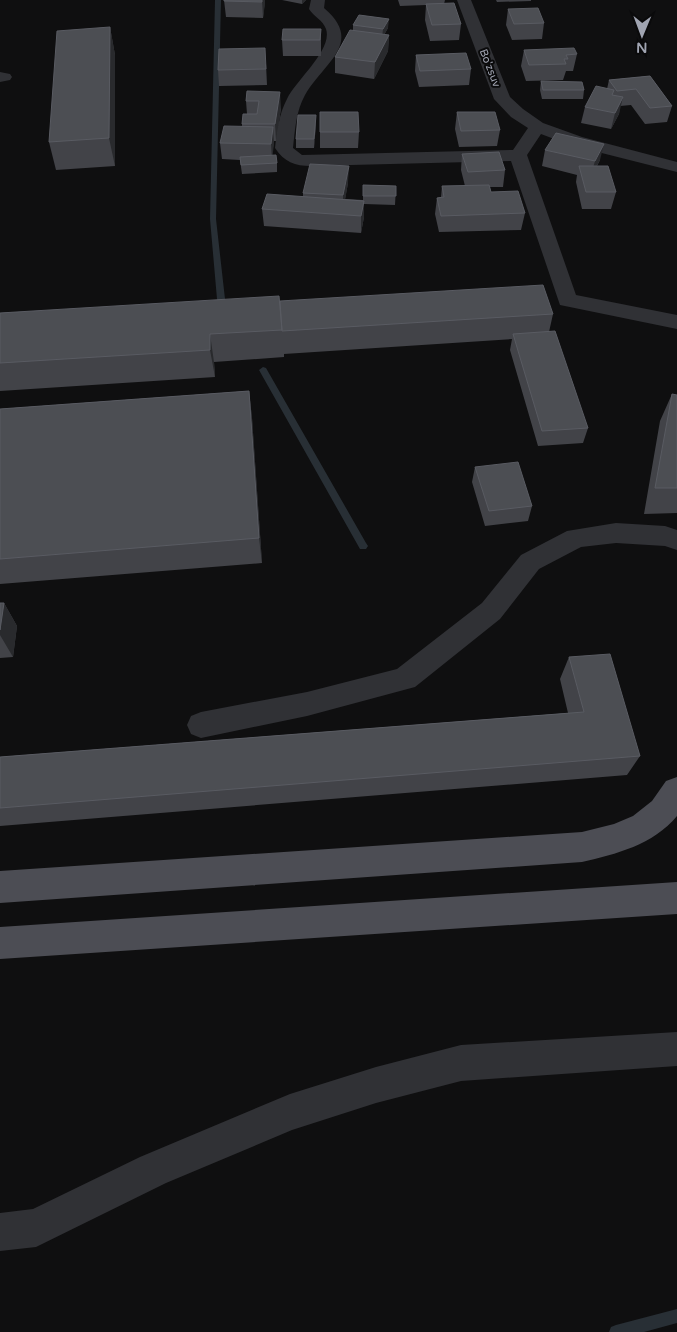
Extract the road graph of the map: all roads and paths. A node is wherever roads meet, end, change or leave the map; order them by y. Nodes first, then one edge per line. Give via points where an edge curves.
1 (318, 0) edge
2 (464, 0) edge
3 (537, 127) junction
4 (518, 155) junction
5 (677, 167) edge
6 (677, 322) edge
7 (677, 540) edge
8 (201, 725) dead end
9 (677, 791) edge
10 (0, 887) edge
11 (677, 898) edge
12 (0, 943) edge
13 (677, 1049) edge
14 (0, 1232) edge

1 - 4 street via 316,9 330,21 335,40 329,54 298,92 290,111 284,148 291,157 311,161
2 - 3 street, Bo'zsuv via 502,99
3 - 4 street
3 - 5 street, Bo'zsuv
4 - 6 street via 567,300
7 - 8 street via 665,536 616,533 576,538 530,562 492,612 405,679 307,704
9 - 10 main road via 660,814 637,830 610,841 582,847
11 - 12 main road
13 - 14 street via 461,1063 376,1085 290,1112 153,1170 36,1228

